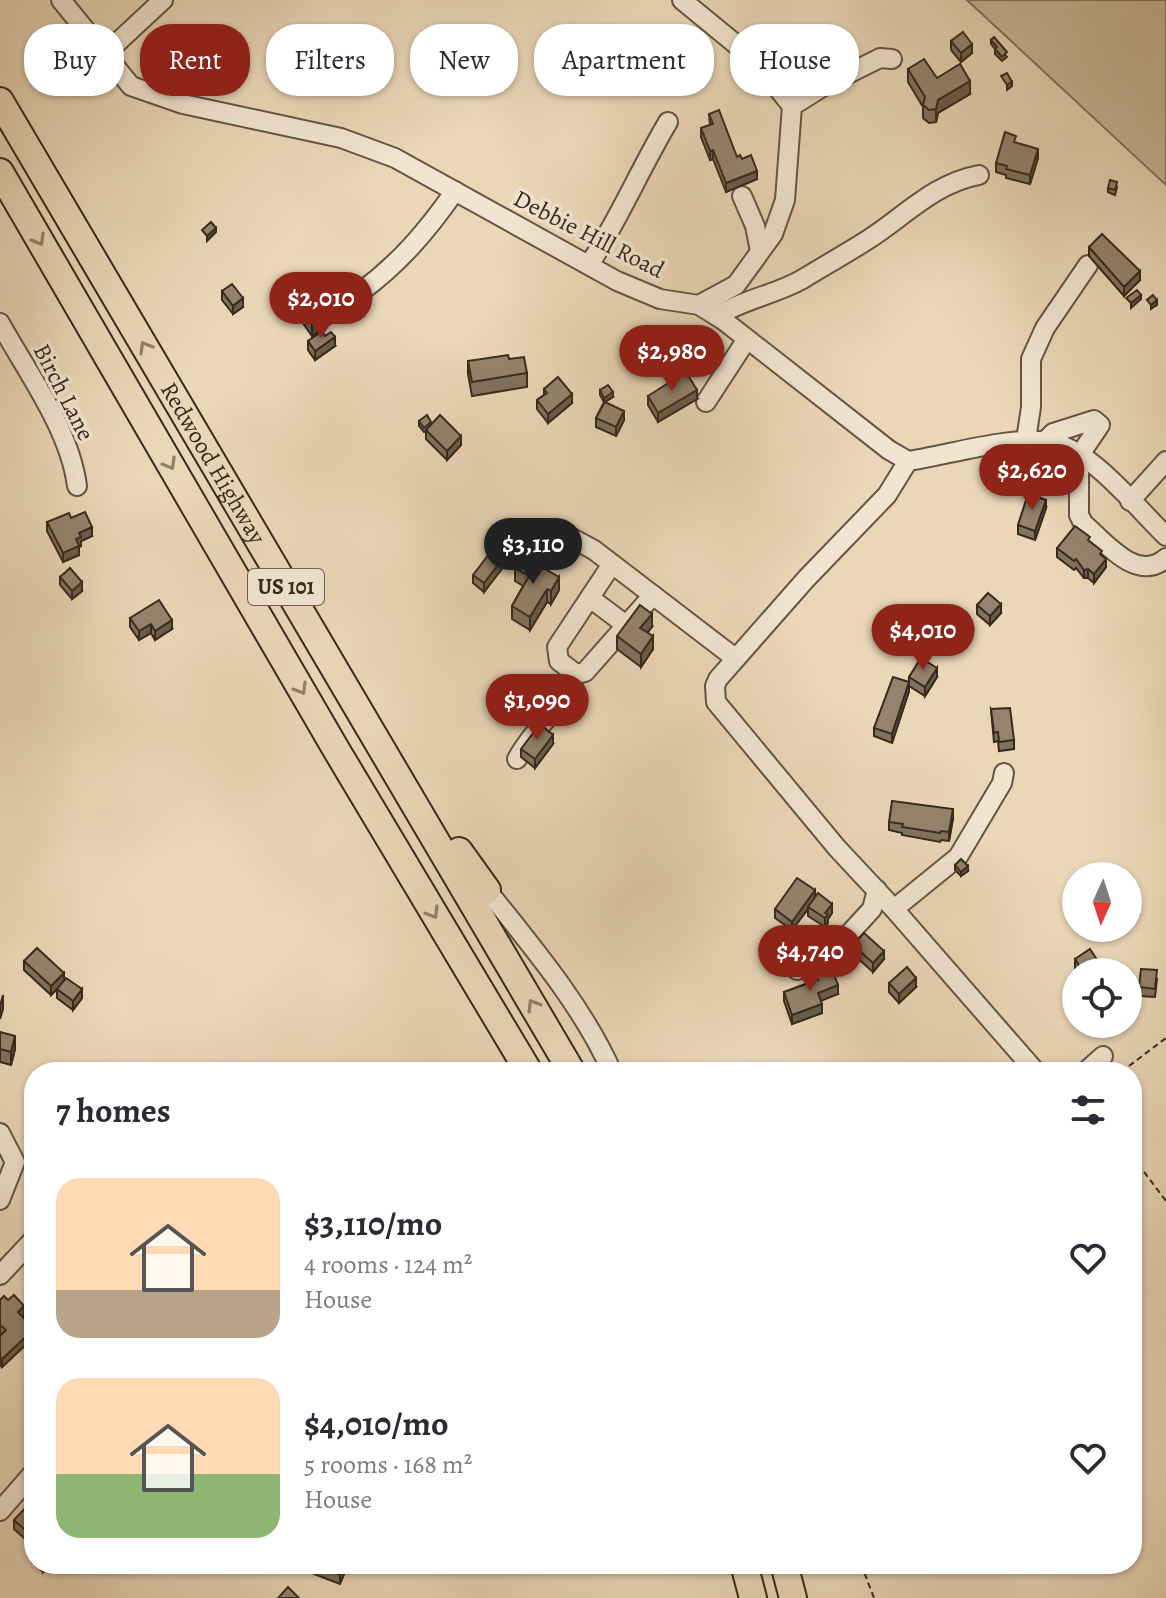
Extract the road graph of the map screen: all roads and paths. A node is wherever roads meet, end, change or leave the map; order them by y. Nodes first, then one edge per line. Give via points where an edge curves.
1 (61, 0) edge
2 (163, 0) edge
3 (682, 0) edge
4 (81, 24) edge
5 (124, 36) edge
6 (892, 59) dead end
7 (124, 77) edge
8 (0, 101) edge
9 (792, 106) junction
10 (668, 122) dead end
11 (0, 172) edge
12 (979, 175) dead end
13 (455, 191) junction
14 (742, 196) dead end
15 (760, 251) junction
16 (589, 265) junction
17 (1088, 265) dead end
18 (359, 293) dead end
19 (699, 305) junction
20 (717, 316) junction
21 (0, 323) edge
22 (747, 339) junction
23 (706, 402) dead end
24 (1035, 441) junction
25 (1079, 456) junction
26 (908, 461) junction
27 (1166, 461) edge
28 (77, 486) dead end
29 (1130, 501) junction
30 (1166, 536) edge
31 (570, 537) dead end
32 (1166, 558) edge
33 (612, 564) junction
34 (653, 595) junction
35 (590, 598) junction
36 (626, 625) junction
37 (322, 648) junction
38 (735, 658) junction
39 (576, 674) junction
40 (517, 759) dead end
41 (1004, 773) dead end
42 (487, 890) joint
43 (877, 890) junction
44 (894, 909) junction
45 (797, 970) dead end
46 (1166, 1038) edge
47 (1103, 1056) dead end
48 (523, 1062) edge
49 (566, 1062) edge
50 (608, 1062) edge
51 (1027, 1062) edge
52 (1096, 1062) edge
53 (1134, 1062) edge
54 (0, 1133) edge
55 (1142, 1169) edge
56 (0, 1200) edge
57 (1166, 1201) edge
58 (24, 1250) edge
59 (0, 1275) edge
60 (24, 1483) edge
61 (0, 1511) edge
62 (747, 1574) edge
63 (787, 1574) edge
64 (865, 1574) edge
65 (753, 1598) edge
66 (793, 1598) edge
67 (874, 1598) edge

1 - 4 street, Debbie Hill Road
2 - 5 street
3 - 9 street via 755,60
6 - 9 street via 880,58
7 - 13 street, Debbie Hill Road via 131,86 183,104 341,138 395,158
37 -> 8 highway, Redwood Highway / US 101
9 - 15 street via 785,200 773,234
10 - 16 street
11 -> 48 highway, Redwood Highway / US 101
12 - 20 street via 957,179 797,282
13 - 16 street, Debbie Hill Road
13 - 18 street via 424,235
14 - 15 street
15 - 19 street via 736,285
16 - 19 street, Debbie Hill Road via 660,299
17 - 24 street via 1045,328 1031,359
19 - 20 street, Debbie Hill Road
20 - 22 street, Debbie Hill Road
21 - 28 street, Birch Lane via 57,425
22 - 23 street
22 - 26 street, Debbie Hill Road
24 - 25 street via 1056,443
24 - 25 street via 1094,420 1100,425
24 - 26 street
25 - 29 street
25 - 32 street via 1083,523 1128,562 1151,566
26 - 38 street via 887,495
27 - 29 street
29 - 30 street
31 - 33 street
33 - 34 street
33 - 35 street
34 - 36 street
34 - 38 street
35 - 36 street
35 - 39 street via 557,647 559,661
36 - 39 street via 585,672
37 - 42 highway
49 -> 37 highway, Redwood Highway / US 101
38 - 43 street via 715,686 716,702
39 - 40 street
41 - 44 street via 958,857
42 - 50 street via 572,1000
43 - 44 street
43 - 45 street via 872,909 826,959
44 - 51 street
46 - 53 path
47 - 52 street
54 - 56 street via 15,1162
55 - 57 path
58 - 59 street
60 - 61 street
62 - 65 highway
63 - 66 highway
64 - 67 path

